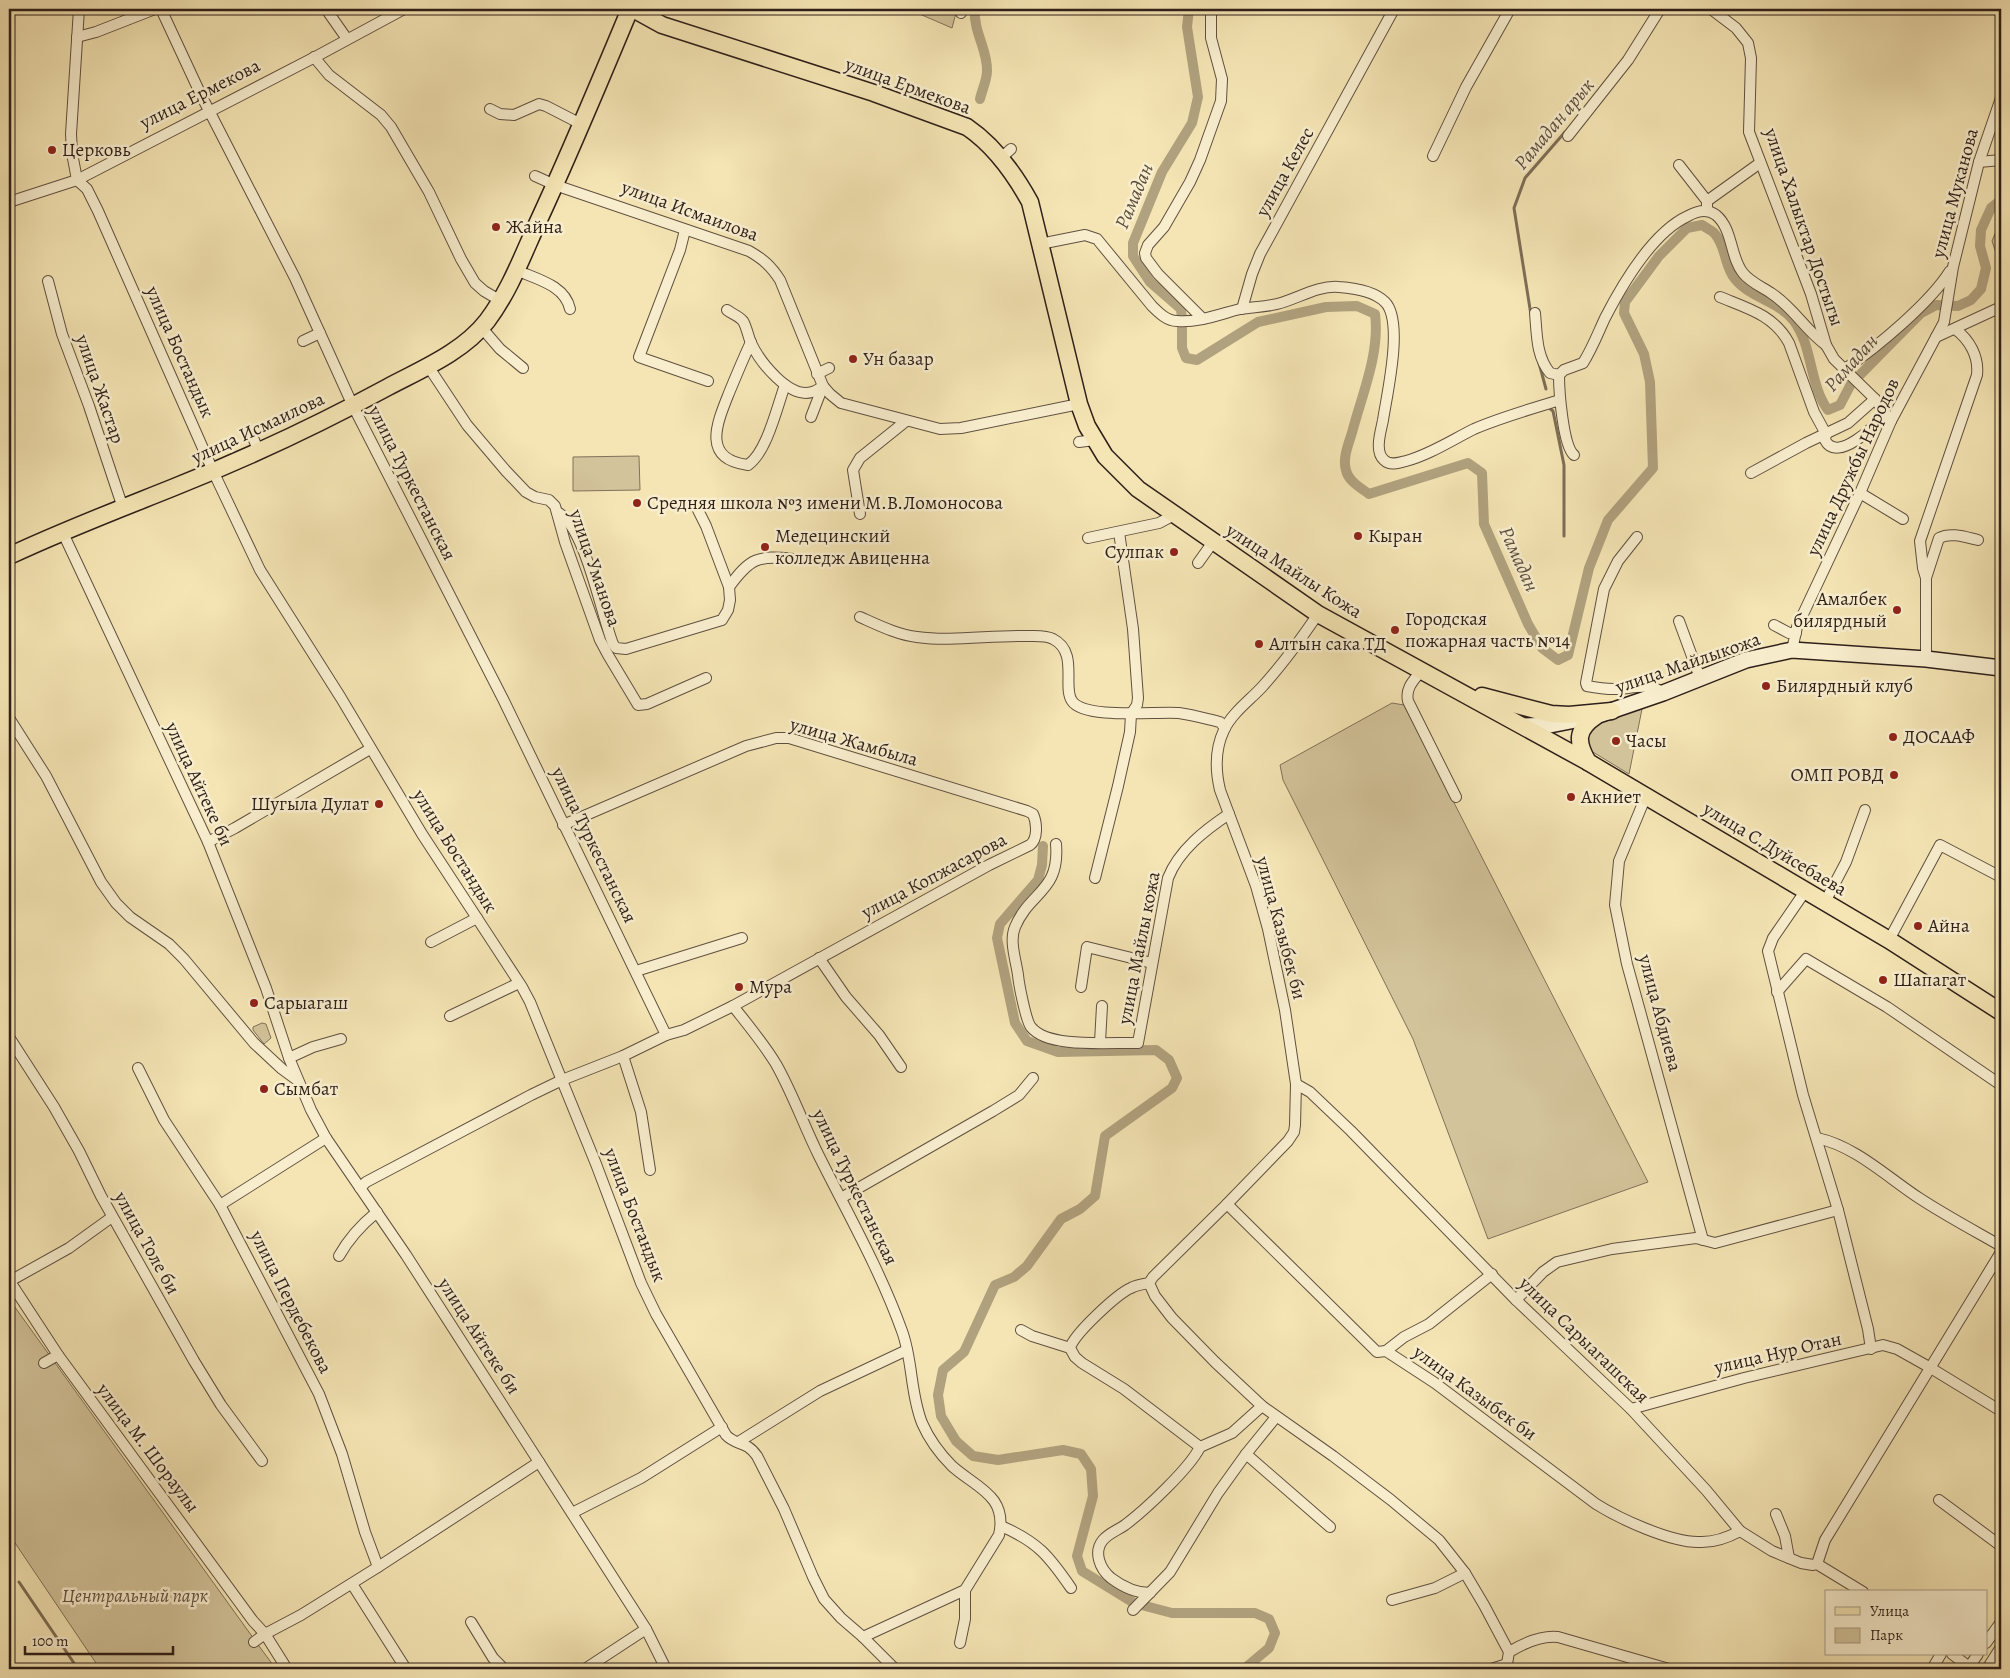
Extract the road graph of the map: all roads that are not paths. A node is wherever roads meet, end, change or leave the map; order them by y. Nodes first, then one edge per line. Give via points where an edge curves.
1 (79, 9) edge
2 (155, 9) edge
3 (161, 9) edge
4 (326, 9) edge
5 (404, 9) edge
6 (631, 9) edge
7 (1211, 9) edge
8 (1394, 9) edge
9 (1510, 9) edge
10 (1660, 9) edge
11 (1711, 9) edge
12 (77, 36) junction
13 (348, 39) junction
14 (314, 57) junction
15 (2001, 98) edge
16 (490, 109) dead end
17 (210, 112) junction
18 (581, 124) junction
19 (1568, 136) dead end
20 (1433, 156) dead end
21 (2001, 160) edge
22 (1979, 162) junction
23 (1760, 163) junction
24 (1679, 165) dead end
25 (535, 176) dead end
26 (77, 180) junction
27 (555, 185) junction
28 (9, 202) edge
29 (1707, 206) junction
30 (685, 230) junction
31 (1040, 244) junction
32 (1952, 268) junction
33 (516, 270) junction
34 (48, 281) dead end
35 (1720, 297) dead end
36 (1948, 299) joint
37 (501, 301) junction
38 (2001, 307) edge
39 (570, 309) dead end
40 (1242, 309) junction
41 (727, 310) dead end
42 (1535, 313) dead end
43 (1203, 319) junction
44 (481, 327) junction
45 (1955, 329) junction
46 (320, 333) junction
47 (1936, 337) junction
48 (303, 341) dead end
49 (751, 342) junction
50 (1826, 345) junction
51 (428, 366) junction
52 (523, 368) dead end
53 (829, 368) dead end
54 (1848, 371) junction
55 (817, 374) junction
56 (1559, 375) junction
57 (708, 381) dead end
58 (785, 385) junction
59 (823, 386) junction
60 (1875, 399) junction
61 (1560, 400) junction
62 (1079, 404) junction
63 (353, 406) junction
64 (811, 417) dead end
65 (1888, 418) junction
66 (906, 421) junction
67 (1826, 434) junction
68 (1574, 455) dead end
69 (213, 471) junction
70 (1751, 473) dead end
71 (1860, 492) junction
72 (695, 504) dead end
73 (123, 508) junction
74 (557, 512) junction
75 (860, 514) dead end
76 (1174, 515) junction
77 (1904, 519) dead end
78 (1925, 529) junction
79 (62, 531) junction
80 (1119, 532) junction
81 (1637, 537) dead end
82 (1088, 538) dead end
83 (1939, 538) junction
84 (1978, 540) dead end
85 (1213, 542) junction
86 (9, 556) edge
87 (793, 559) dead end
88 (1198, 563) dead end
89 (1926, 578) junction
90 (728, 587) junction
91 (1318, 614) junction
92 (860, 617) dead end
93 (1679, 621) dead end
94 (1774, 625) dead end
95 (1796, 633) junction
96 (1792, 650) junction
97 (1926, 659) junction
98 (2001, 668) edge
99 (1422, 670) junction
100 (706, 678) dead end
101 (1700, 678) junction
102 (1663, 693) junction
103 (1470, 696) junction
104 (1612, 710) junction
105 (1131, 714) junction
106 (1596, 716) junction
107 (9, 718) edge
108 (1525, 726) junction
109 (1225, 728) junction
110 (370, 748) junction
111 (1588, 762) junction
112 (1646, 796) junction
113 (1456, 797) dead end
114 (1865, 810) dead end
115 (1028, 811) joint
116 (1230, 814) junction
117 (564, 825) junction
118 (208, 842) junction
119 (1056, 844) dead end
120 (2001, 877) edge
121 (1095, 878) dead end
122 (1806, 890) junction
123 (1825, 902) junction
124 (477, 918) junction
125 (742, 938) dead end
126 (1889, 940) junction
127 (431, 942) dead end
128 (819, 958) junction
129 (1152, 963) junction
130 (636, 971) junction
131 (519, 983) junction
132 (1081, 987) dead end
133 (1777, 992) junction
134 (733, 1006) junction
135 (1102, 1006) dead end
136 (2001, 1012) edge
137 (450, 1016) dead end
138 (666, 1035) junction
139 (9, 1037) edge
140 (341, 1039) dead end
141 (1100, 1042) junction
142 (623, 1056) junction
143 (289, 1058) junction
144 (901, 1067) dead end
145 (138, 1068) dead end
146 (1033, 1078) dead end
147 (298, 1080) junction
148 (562, 1080) junction
149 (1296, 1084) junction
150 (2001, 1085) edge
151 (326, 1138) junction
152 (1817, 1138) junction
153 (650, 1170) dead end
154 (360, 1188) junction
155 (841, 1198) junction
156 (1227, 1204) junction
157 (220, 1205) junction
158 (1838, 1210) junction
159 (377, 1212) junction
160 (112, 1217) junction
161 (1703, 1240) junction
162 (2001, 1246) edge
163 (2001, 1252) edge
164 (339, 1256) dead end
165 (1492, 1274) junction
166 (9, 1280) edge
167 (1149, 1283) junction
168 (1516, 1300) junction
169 (1021, 1330) dead end
170 (1070, 1348) junction
171 (1871, 1349) junction
172 (908, 1350) junction
173 (1386, 1351) junction
174 (58, 1354) junction
175 (44, 1363) dead end
176 (1929, 1367) junction
177 (1262, 1406) junction
178 (1632, 1410) junction
179 (2001, 1411) edge
180 (1276, 1417) junction
181 (722, 1427) junction
182 (740, 1441) junction
183 (1200, 1447) junction
184 (1246, 1454) junction
185 (262, 1461) dead end
186 (540, 1462) junction
187 (1939, 1500) dead end
188 (572, 1513) junction
189 (1776, 1514) dead end
190 (1001, 1526) junction
191 (1330, 1527) dead end
192 (1740, 1531) junction
193 (2001, 1546) edge
194 (1789, 1558) junction
195 (1817, 1564) junction
196 (378, 1567) junction
197 (1465, 1573) junction
198 (352, 1584) junction
199 (1071, 1588) dead end
200 (965, 1590) junction
201 (1860, 1590) edge
202 (1146, 1596) junction
203 (1392, 1600) dead end
204 (1133, 1610) dead end
205 (471, 1622) dead end
206 (2001, 1622) edge
207 (646, 1629) junction
208 (265, 1634) junction
209 (864, 1637) junction
210 (1988, 1640) edge
211 (254, 1642) dead end
212 (960, 1643) dead end
213 (2001, 1647) edge
214 (1510, 1652) junction
215 (1940, 1656) edge
216 (1955, 1656) edge
217 (1977, 1656) edge
218 (1508, 1666) edge
219 (1971, 1668) edge
220 (287, 1669) edge
221 (406, 1669) edge
222 (504, 1669) edge
223 (585, 1669) edge
224 (666, 1669) edge
225 (895, 1669) edge
226 (1491, 1669) edge
227 (1668, 1669) edge
228 (1932, 1669) edge
229 (1987, 1669) edge

1 - 12 street
2 - 12 street
3 - 17 street, улица Туркестанская
4 - 13 street
5 - 13 street, улица Ермекова
6 - 18 main road, улица Исмаилова
6 - 31 main road, улица Ермекова via 662,25 874,93 967,127 981,136 1017,179 1030,202
7 - 43 street via 1211,38 1222,79 1221,101 1190,182 1145,253 1158,274
8 - 40 street, улица Келес via 1260,254
9 - 20 street via 1466,87
10 - 19 street via 1628,60
11 - 23 street, улица Халыктар Достыгы via 1736,28 1748,43 1751,58 1749,132
12 - 26 street via 71,134
13 - 14 street, улица Ермекова
14 - 17 street, улица Ермекова
14 - 37 street via 329,75 381,115 391,128 429,192 475,284
15 - 22 street, улица Муканова
16 - 18 street via 514,115 539,104
17 - 26 street, улица Ермекова
17 - 46 street, улица Туркестанская
18 - 27 main road, улица Исмаилова
21 - 22 street
22 - 32 street, улица Муканова
23 - 29 street
23 - 50 street, улица Халыктар Достыгы
24 - 29 street
25 - 27 street
26 - 28 street, улица Ермекова
26 - 69 street, улица Бостандык via 98,211
27 - 30 street, улица Исмаилова
27 - 33 main road, улица Исмаилова
29 - 50 street via 1725,228 1743,274 1784,302
29 - 56 street via 1681,219 1658,239 1620,291 1583,363
30 - 55 street, улица Исмаилова via 749,251 771,266 780,280
30 - 57 street via 639,357
31 - 43 street via 1061,234 1097,239 1156,310 1176,322
31 - 62 main road, улица Ермекова
32 - 36 street, улица Муканова
32 - 54 street via 1936,290
33 - 37 main road, улица Исмаилова
33 - 39 street via 559,290
34 - 73 street, улица Жастар via 62,334
35 - 67 street via 1761,314 1778,326 1789,343 1814,412
36 - 47 street, улица Дружбы Народов via 1944,322
37 - 44 main road, улица Исмаилова
38 - 45 street
40 - 43 street
40 - 61 street via 1277,304 1337,286 1367,292 1385,302 1390,309 1395,338 1379,447 1384,460 1390,463 1419,457 1476,428
41 - 49 street via 744,323
42 - 56 street via 1542,361 1550,373
44 - 51 main road, улица Исмаилова via 461,346
44 - 52 street via 500,350
45 - 47 street
45 - 78 street via 1977,358 1977,375
46 - 48 street
46 - 63 street, улица Туркестанская
47 - 65 street, улица Дружбы Народов
49 - 58 street via 760,358
49 - 58 street via 716,424 715,440 723,455 732,462 748,465 756,460
50 - 54 street, улица Халыктар Достыгы via 1834,359
51 - 63 main road, улица Исмаилова
51 - 74 street, улица Уманова via 467,425 506,471 526,492 549,500
53 - 55 street
54 - 60 street
55 - 59 street, улица Исмаилова
56 - 61 street
58 - 59 street via 803,392 812,392
59 - 64 street
59 - 66 street, улица Исмаилова via 841,403
60 - 65 street
60 - 67 street, улица Дружбы Народов via 1861,414
61 - 68 street via 1568,445
62 - 66 street, улица Исмаилова via 960,428 940,429
62 - 76 main road, улица Майлы Кожа via 1087,426 1086,441 1138,489
63 - 69 main road, улица Исмаилова via 255,443
63 - 117 street, улица Туркестанская
65 - 67 street via 1845,446 1830,446 1825,440
65 - 71 street, улица Дружбы Народов
66 - 75 street via 854,465
67 - 70 street, улица Дружбы Народов
69 - 73 main road, улица Исмаилова
69 - 110 street, улица Бостандык via 260,570
71 - 77 street
71 - 95 street, улица Дружбы Народов
72 - 90 street
73 - 79 main road, улица Исмаилова
74 - 90 street via 575,529 616,648 626,649 722,620 730,600
74 - 100 street, улица Уманова via 600,640 638,705
76 - 80 street via 1159,523
76 - 85 main road, улица Майлы Кожа
78 - 83 street
78 - 89 street via 1920,547
79 - 86 main road, улица Исмаилова
79 - 118 street, улица Айтеке би
80 - 82 street
80 - 105 street via 1136,664 1138,698
81 - 102 street via 1618,560 1604,589 1586,683 1600,689 1658,688
83 - 84 street via 1953,535
83 - 89 street
85 - 88 street
85 - 91 main road, улица Майлы Кожа
87 - 90 street via 768,556 754,561
89 - 97 street
91 - 99 main road, улица Майлы Кожа
91 - 109 street, улица Казыбек би via 1262,688
92 - 105 street via 916,637 1042,636 1053,639 1067,656 1072,702 1084,709
93 - 101 street
94 - 95 street
95 - 96 street, улица Дружбы Народов
96 - 97 street, улица Майлыкожа
96 - 101 street, улица Майлыкожа via 1746,660
97 - 98 street, улица Майлыкожа
99 - 103 main road, улица Майлы Кожа
99 - 113 street via 1406,694
101 - 102 street, улица Майлыкожа
102 - 104 street, улица Майлыкожа
103 - 104 main road via 1487,697 1551,714
103 - 108 main road, улица Майлы Кожа
104 - 106 street, улица Майлыкожа
105 - 109 street via 1179,713 1220,722
105 - 121 street via 1130,732
106 - 108 street, улица Майлыкожа
106 - 111 main road via 1586,725 1580,739
107 - 147 street via 46,776 101,882 116,903 130,917 169,944 254,1043
108 - 111 main road, улица С.Дуйсебаева
109 - 116 street, улица Казыбек би via 1219,744 1216,774
110 - 118 street
110 - 124 street, улица Бостандык
111 - 112 main road, улица С.Дуйсебаева
112 - 122 main road, улица С.Дуйсебаева
112 - 161 street, улица Абдиева via 1619,860 1615,905 1627,964
114 - 123 street via 1852,835 1846,862
115 - 117 street, улица Жамбыла via 789,738 776,738 746,746
115 - 128 street, улица Копжасарова via 1033,814 1036,825 1032,844
116 - 129 street, улица Майлы кожа via 1198,838 1172,868
116 - 149 street, улица Казыбек би via 1268,929
117 - 130 street, улица Туркестанская
118 - 143 street, улица Айтеке би via 266,988
119 - 141 street, улица Майлы кожа via 1052,879 1030,904 1012,935 1019,984 1028,1022 1038,1033 1067,1041
120 - 126 street via 1940,845
122 - 123 main road, улица С.Дуйсебаева
122 - 133 street via 1773,938 1768,951
123 - 126 main road, улица С.Дуйсебаева
124 - 127 street
124 - 131 street, улица Бостандык
125 - 130 street
126 - 136 main road, улица С.Дуйсебаева
128 - 134 street, улица Копжасарова
128 - 144 street
129 - 132 street via 1087,947
129 - 141 street, улица Майлы кожа via 1138,1043
130 - 138 street, улица Туркестанская
131 - 137 street
131 - 148 street, улица Бостандык
133 - 150 street via 1806,959 1887,1007
133 - 152 street
134 - 138 street via 684,1030
134 - 155 street, улица Туркестанская via 775,1062
135 - 141 street
138 - 142 street
139 - 160 street, улица Толе би via 54,1107
140 - 143 street
142 - 148 street
142 - 153 street via 641,1112
143 - 147 street, улица Айтеке би
145 - 157 street, улица Пердебекова via 164,1120
146 - 155 street via 1019,1095
147 - 151 street, улица Айтеке би
148 - 154 street via 436,1144
148 - 181 street, улица Бостандык via 652,1306
149 - 156 street, улица Казыбек би via 1294,1132
149 - 165 street, улица Сарыагашская via 1310,1092 1358,1138
151 - 154 street, улица Айтеке би
151 - 157 street
152 - 158 street
152 - 162 street via 1854,1153 1954,1220
154 - 159 street, улица Айтеке би
155 - 172 street, улица Туркестанская via 888,1297
156 - 167 street, улица Казыбек би
156 - 173 street, улица Казыбек би via 1377,1352
157 - 196 street, улица Пердебекова via 331,1422
158 - 161 street via 1715,1244
158 - 171 street
159 - 164 street via 363,1223
159 - 186 street, улица Айтеке би
160 - 166 street via 68,1248
160 - 185 street, улица Толе би via 198,1369
161 - 168 street via 1696,1238 1612,1249 1557,1262 1542,1272
163 - 176 street
165 - 168 street, улица Сарыагашская
165 - 173 street via 1429,1324
166 - 174 street, улица М. Шораулы
167 - 170 street, улица Казыбек би via 1129,1288 1076,1337
167 - 177 street via 1172,1318
168 - 178 street, улица Сарыагашская
169 - 170 street
170 - 183 street via 1075,1358 1124,1389
171 - 176 street, улица Нур Отан via 1883,1345 1891,1347
171 - 178 street, улица Нур Отан via 1744,1378
172 - 182 street via 820,1391
172 - 190 street, улица Туркестанская via 917,1410 930,1439 953,1467 996,1502
173 - 192 street, улица Казыбек би via 1435,1383 1612,1513 1651,1530 1696,1542 1712,1542
174 - 175 street
174 - 208 street, улица М. Шораулы
176 - 179 street, улица Нур Отан
176 - 195 street via 1825,1540
177 - 180 street
177 - 183 street via 1232,1433
178 - 192 street, улица Сарыагашская
180 - 184 street
180 - 197 street via 1428,1529
181 - 182 street, улица Бостандык via 730,1439
181 - 188 street via 641,1478
182 - 209 street, улица Бостандык via 752,1448 757,1456 824,1599
183 - 202 street via 1172,1482 1100,1545 1098,1554 1107,1574
184 - 191 street
184 - 202 street via 1170,1572
186 - 188 street, улица Айтеке би
186 - 196 street
187 - 193 street
188 - 207 street, улица Айтеке би
189 - 194 street
190 - 199 street via 1034,1543
190 - 200 street via 999,1535
192 - 194 street, улица Сарыагашская
194 - 195 street, улица Сарыагашская
195 - 201 street, улица Сарыагашская
196 - 198 street
197 - 203 street via 1435,1588
197 - 214 street
198 - 208 street
198 - 221 street
200 - 209 street
200 - 212 street via 965,1619
202 - 204 street
205 - 222 street via 493,1658
206 - 210 street
207 - 223 street
207 - 224 street, улица Айтеке би
208 - 211 street
208 - 220 street, улица М. Шораулы
209 - 225 street, улица Бостандык
213 - 229 street
214 - 218 street
214 - 227 street via 1533,1640 1550,1636
215 - 228 street
216 - 219 street
217 - 219 street
218 - 226 street

